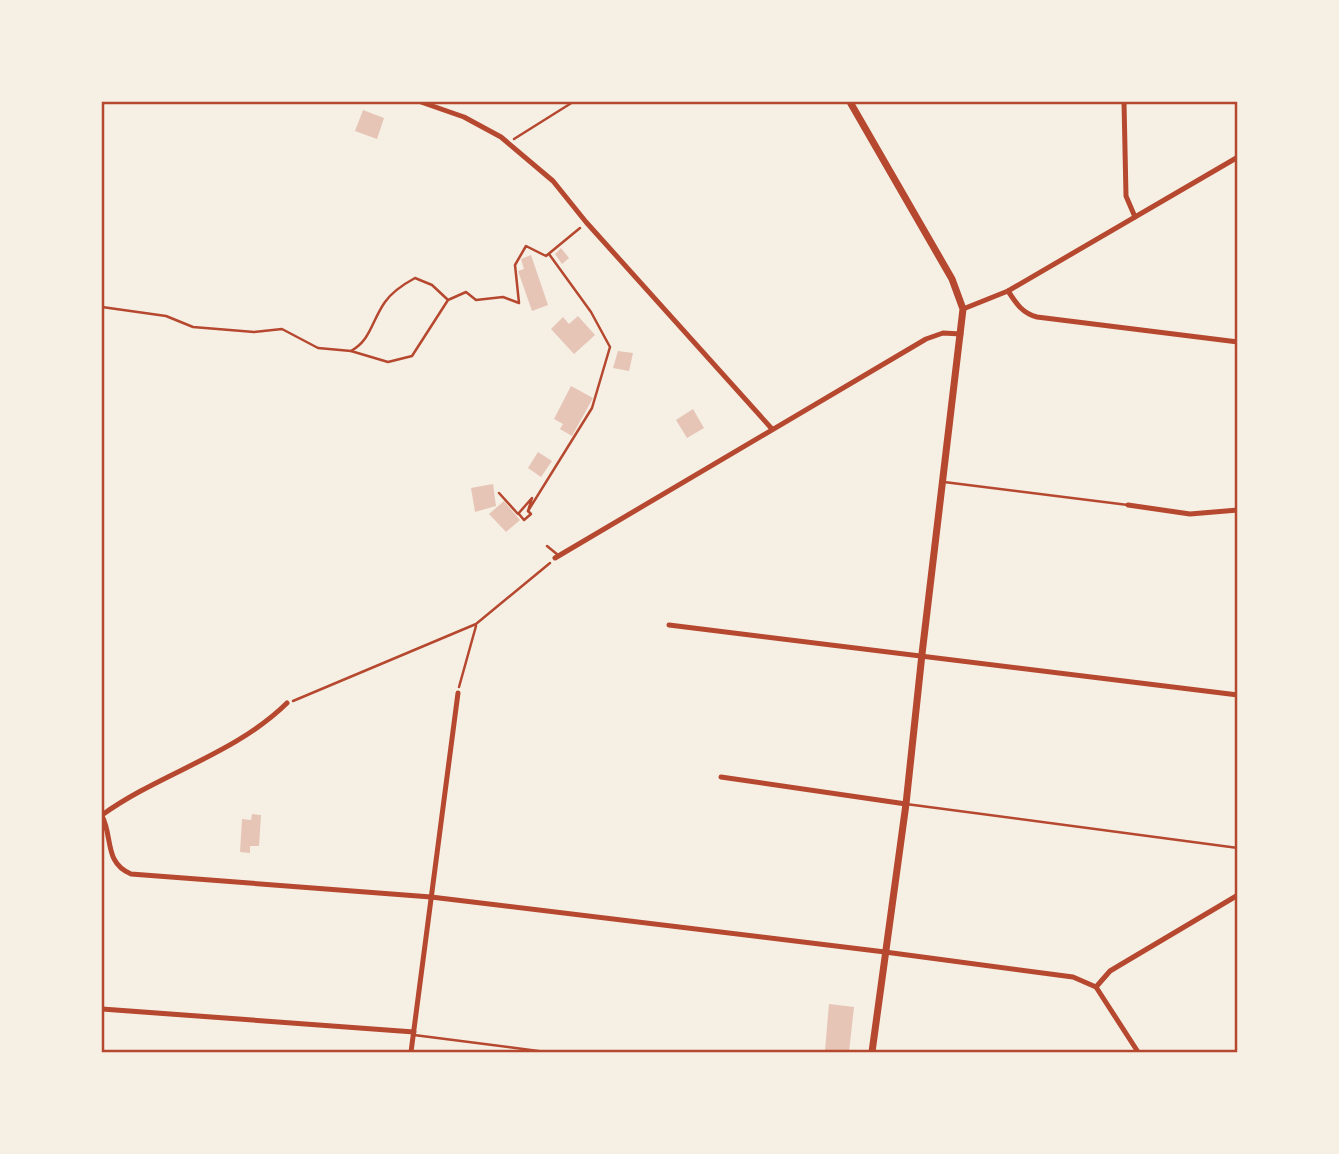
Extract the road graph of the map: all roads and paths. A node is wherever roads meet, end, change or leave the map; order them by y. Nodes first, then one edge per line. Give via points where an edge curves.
1 (421, 102) edge
2 (573, 102) edge
3 (850, 102) edge
4 (1124, 102) edge
5 (507, 143) junction
6 (1237, 157) edge
7 (1135, 218) junction
8 (586, 222) junction
9 (549, 254) junction
10 (1008, 291) junction
11 (447, 300) junction
12 (102, 307) edge
13 (963, 309) junction
14 (961, 334) junction
15 (1237, 342) edge
16 (351, 351) junction
17 (772, 429) junction
18 (943, 481) junction
19 (499, 494) dead end
20 (1128, 505) joint
21 (1237, 510) edge
22 (528, 511) junction
23 (518, 514) junction
24 (547, 546) dead end
25 (557, 557) junction
26 (477, 624) junction
27 (669, 625) dead end
28 (922, 654) junction
29 (458, 693) joint
30 (1237, 695) edge
31 (287, 703) joint
32 (721, 777) dead end
33 (906, 804) junction
34 (102, 815) edge
35 (1237, 848) edge
36 (1237, 895) edge
37 (431, 897) junction
38 (885, 952) junction
39 (1096, 987) junction
40 (102, 1009) edge
41 (414, 1033) junction
42 (411, 1052) edge
43 (546, 1052) edge
44 (873, 1052) edge
45 (1138, 1052) edge

1 - 5 street via 464,117
2 - 5 path
3 - 13 street via 952,278
4 - 7 street via 1126,196
5 - 8 street via 554,181
6 - 7 street
7 - 10 street
8 - 9 path
8 - 17 street
9 - 11 path via 526,246 515,265 519,303 503,298 476,300 466,292
9 - 22 path via 610,347 592,408
10 - 13 street
10 - 15 street via 1027,314 1037,317
11 - 16 path via 412,356 388,362
11 - 16 path via 432,285 415,278 385,302 362,345
12 - 16 path via 166,316 193,327 254,332 282,329 318,348
13 - 14 street
14 - 17 street via 926,338
14 - 18 street
17 - 25 street
18 - 20 lane
18 - 28 street
19 - 23 path
20 - 21 street via 1190,514
22 - 23 path via 531,514 524,520
22 - 23 path via 532,498
24 - 25 lane
25 - 26 path
26 - 29 path
26 - 31 path
27 - 28 street
28 - 30 street
28 - 33 street
29 - 37 street
31 - 34 street via 244,737
32 - 33 street
33 - 35 lane
33 - 38 street
34 - 37 street via 113,860 131,874
36 - 39 street via 1109,972
37 - 38 street
37 - 41 street
38 - 39 street via 1073,977
38 - 44 street
39 - 45 street
40 - 41 street
41 - 42 street
41 - 43 lane

